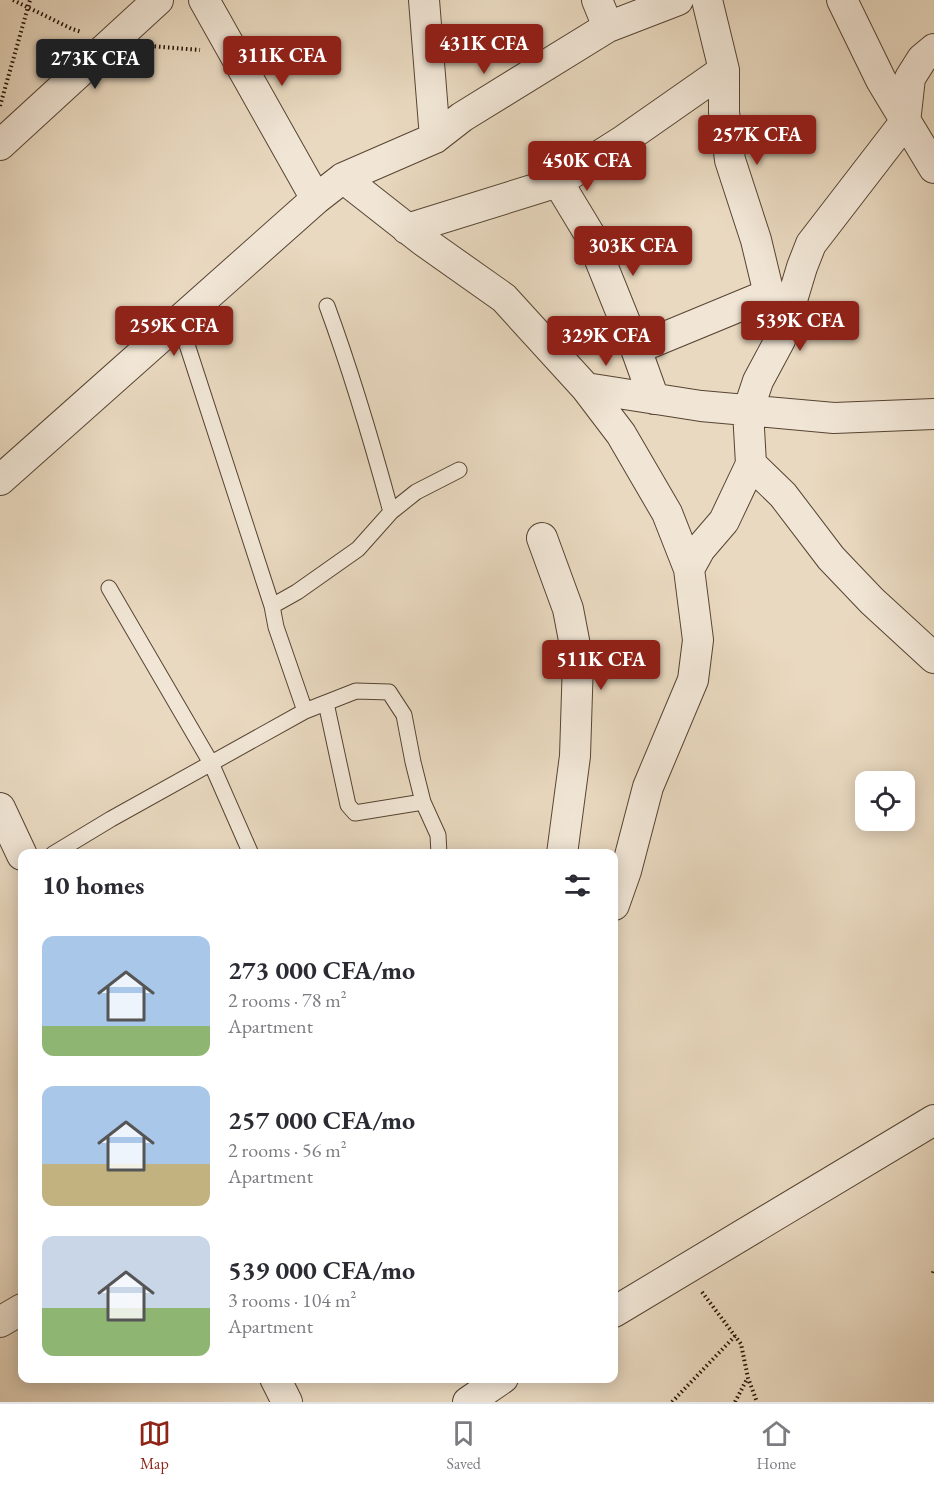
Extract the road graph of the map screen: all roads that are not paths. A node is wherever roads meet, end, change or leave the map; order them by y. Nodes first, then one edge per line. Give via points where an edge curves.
1 (158, 0) edge
2 (204, 0) edge
3 (424, 0) edge
4 (678, 0) edge
5 (707, 0) edge
6 (842, 0) edge
7 (602, 13) edge
8 (934, 49) edge
9 (724, 70) junction
10 (905, 122) junction
11 (435, 138) junction
12 (0, 145) edge
13 (934, 168) edge
14 (343, 178) junction
15 (558, 182) junction
16 (316, 199) junction
17 (408, 229) junction
18 (769, 294) junction
19 (327, 306) dead end
20 (178, 320) junction
21 (780, 340) junction
22 (636, 348) junction
23 (586, 388) junction
24 (654, 399) junction
25 (748, 411) junction
26 (934, 414) edge
27 (751, 464) junction
28 (459, 470) dead end
29 (0, 480) edge
30 (391, 512) junction
31 (542, 538) dead end
32 (689, 569) junction
33 (109, 588) dead end
34 (272, 606) junction
35 (922, 632) edge
36 (934, 658) edge
37 (326, 703) junction
38 (305, 711) junction
39 (211, 763) junction
40 (423, 802) junction
41 (2, 820) edge
42 (19, 849) edge
43 (62, 849) edge
44 (248, 849) edge
45 (439, 849) edge
46 (563, 849) edge
47 (618, 894) edge
48 (934, 1120) edge
49 (618, 1310) edge
50 (18, 1311) edge
51 (0, 1322) edge
52 (277, 1383) edge
53 (496, 1383) edge
54 (286, 1402) edge
55 (468, 1402) edge

1 - 12 street
2 - 16 street
3 - 11 street
4 - 7 street
5 - 9 street
6 - 10 street
7 - 11 street
8 - 10 street via 910,78
9 - 15 street
9 - 18 street via 730,160
10 - 13 street
10 - 21 street via 811,244
11 - 14 street
14 - 16 street
14 - 17 street
15 - 17 street
15 - 22 street via 590,235
16 - 20 street
17 - 23 street via 504,298
18 - 21 street
18 - 22 street
19 - 30 lane via 364,413
20 - 29 street
20 - 34 lane
21 - 25 street via 758,381
22 - 24 street
23 - 24 street
23 - 32 street via 621,434 667,513
24 - 25 street
25 - 26 street via 834,418
25 - 27 street
27 - 32 street via 724,521
27 - 35 street via 783,495 831,558 872,601
28 - 30 lane via 416,492
30 - 34 lane via 358,549
31 - 46 street via 568,609 578,661 575,756
32 - 47 street via 699,640 693,681 648,787
33 - 39 lane
34 - 38 lane
35 - 36 street
37 - 38 lane
37 - 40 lane via 356,691 388,692 404,715
37 - 40 lane via 348,805 355,813
38 - 39 lane
39 - 43 lane
39 - 44 lane
40 - 45 lane via 438,835
41 - 42 street
48 - 49 street
50 - 51 street
52 - 54 street
53 - 55 street

